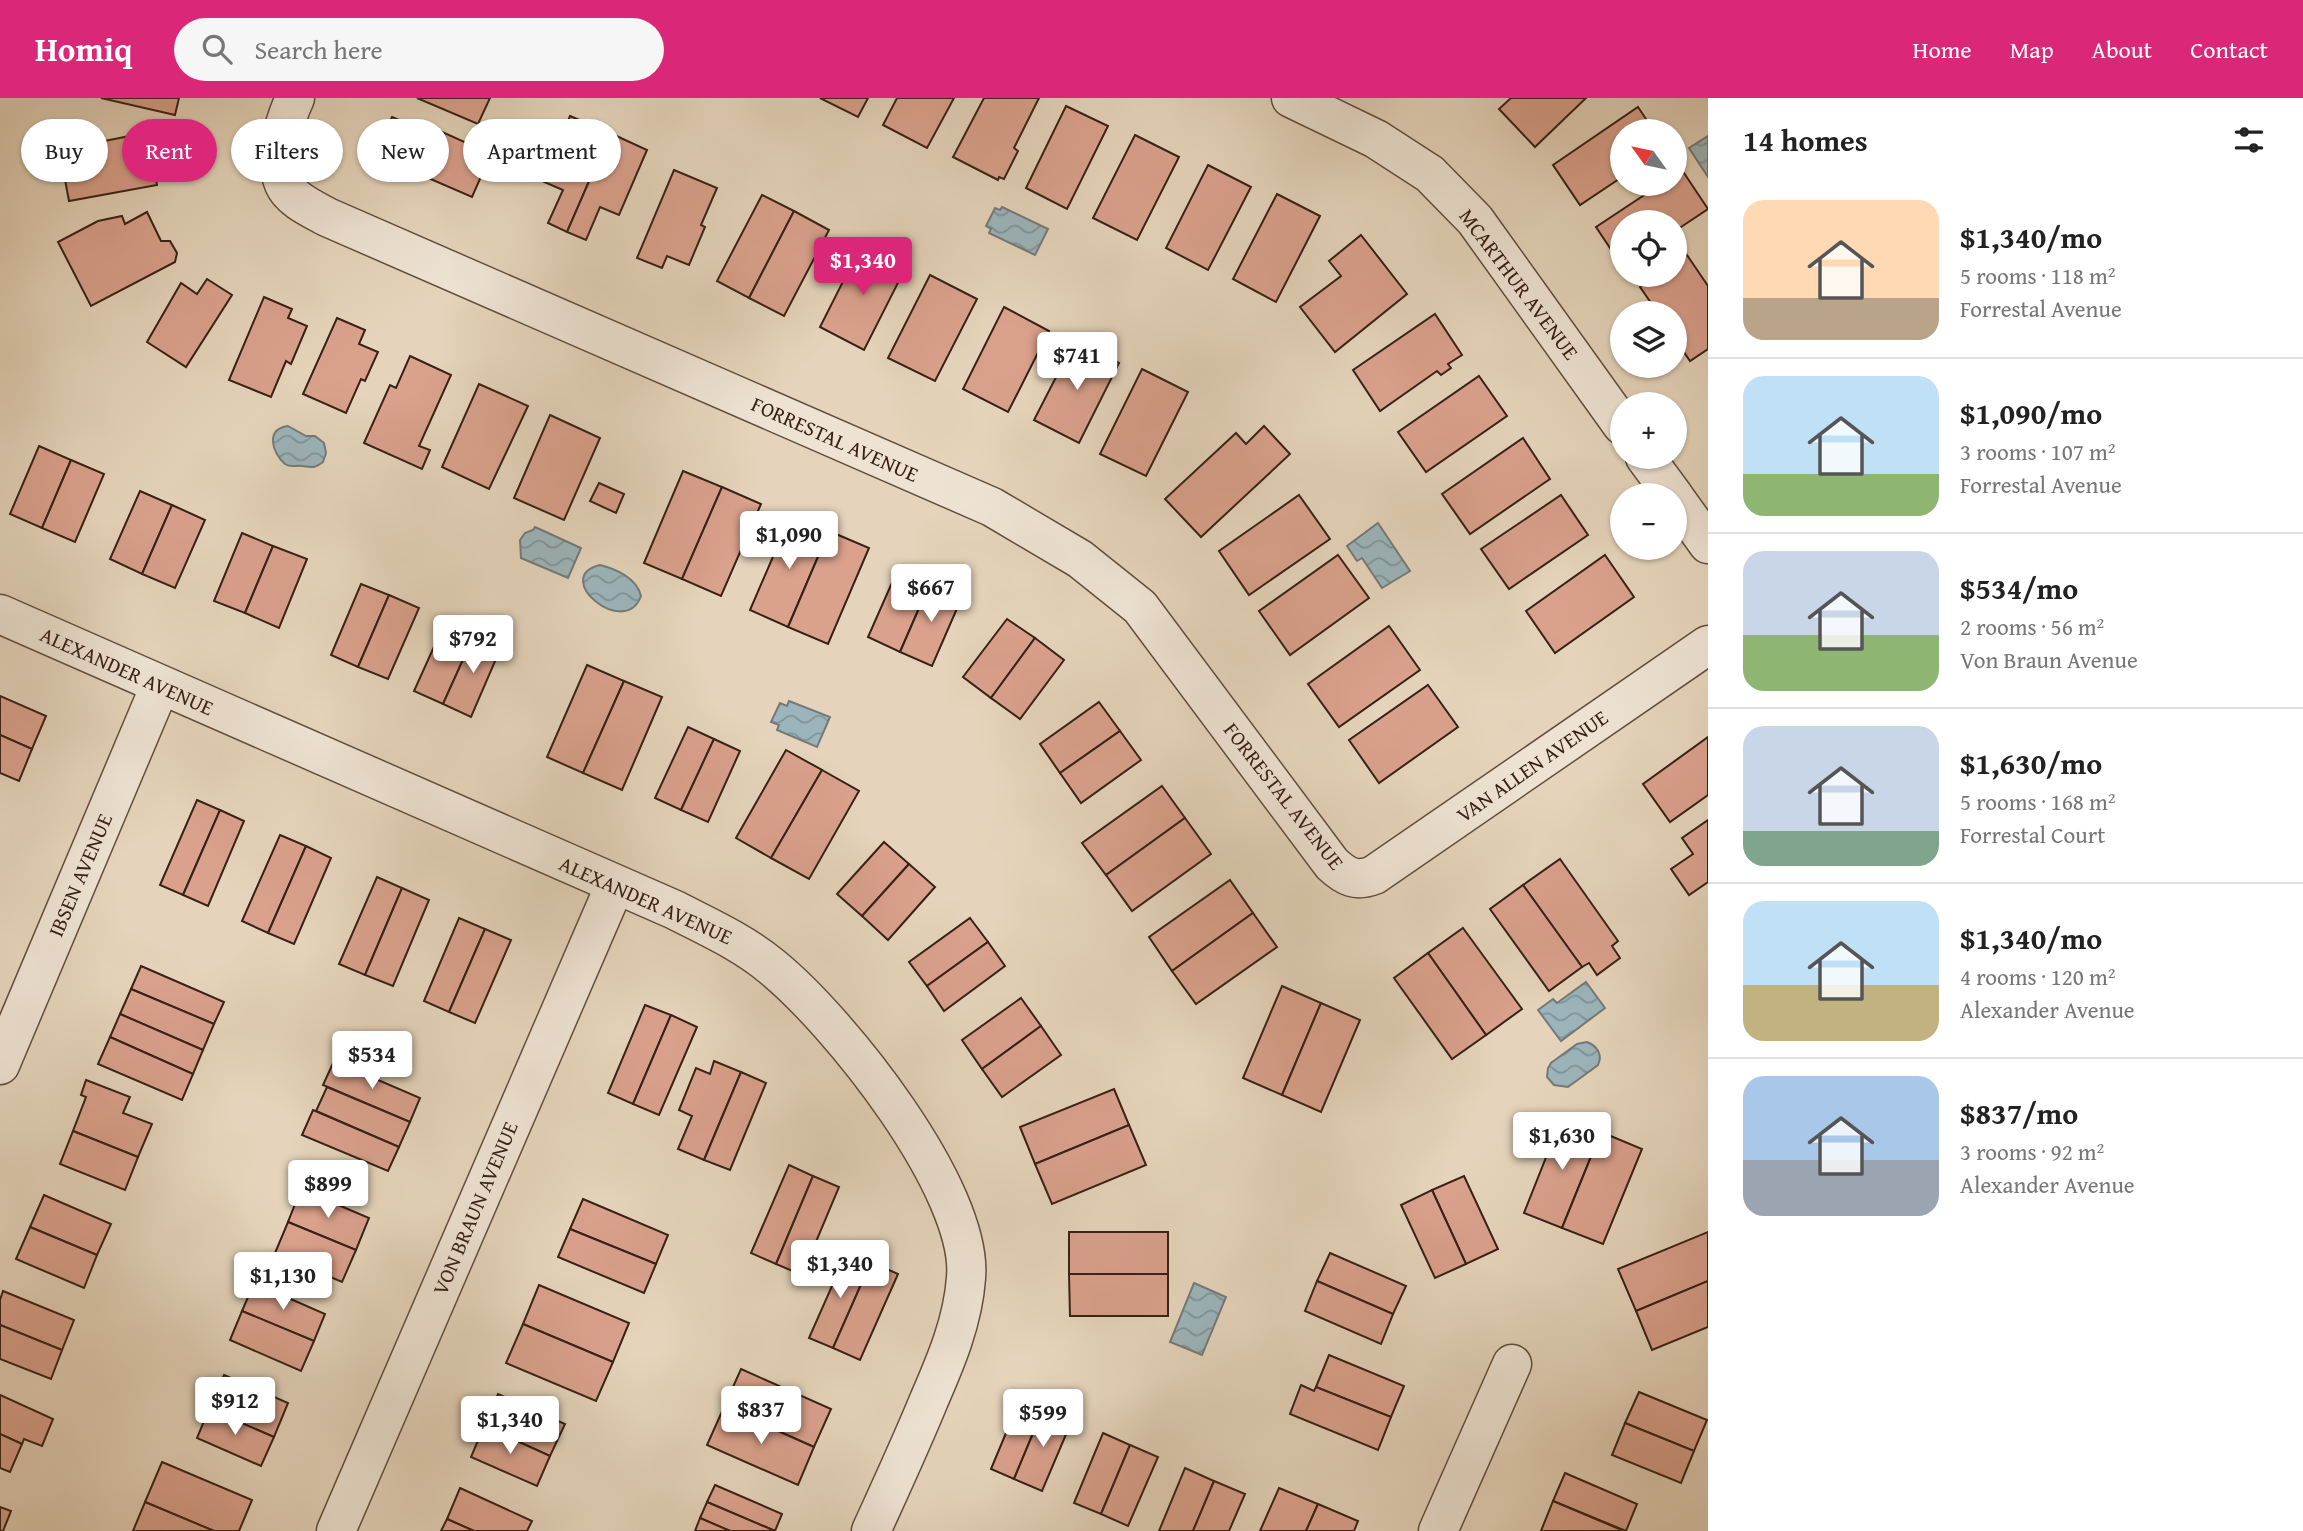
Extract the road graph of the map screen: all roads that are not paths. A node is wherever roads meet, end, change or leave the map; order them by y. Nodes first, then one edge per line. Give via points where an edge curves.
1 (295, 98) edge
2 (1291, 98) edge
3 (1610, 408) edge
4 (1687, 515) edge
5 (1708, 544) edge
6 (0, 614) edge
7 (1708, 645) edge
8 (160, 686) junction
9 (1354, 879) joint
10 (615, 885) junction
11 (0, 1065) edge
12 (1512, 1364) dead end
13 (881, 1528) edge
14 (336, 1531) edge
15 (1438, 1531) edge

1 - 9 street, FORRESTAL AVENUE via 279,159 284,185 302,204 992,508 1080,559 1140,607 1332,864
2 - 3 street, MCARTHUR AVENUE via 1376,139 1430,174 1475,220
4 - 5 street
6 - 8 street, ALEXANDER AVENUE
7 - 9 street, VAN ALLEN AVENUE via 1374,875
8 - 10 street, ALEXANDER AVENUE
8 - 11 street, IBSEN AVENUE
10 - 13 street, ALEXANDER AVENUE via 741,944 804,993 873,1076 920,1143 956,1218 967,1276 962,1311
10 - 14 street, VON BRAUN AVENUE
12 - 15 street

